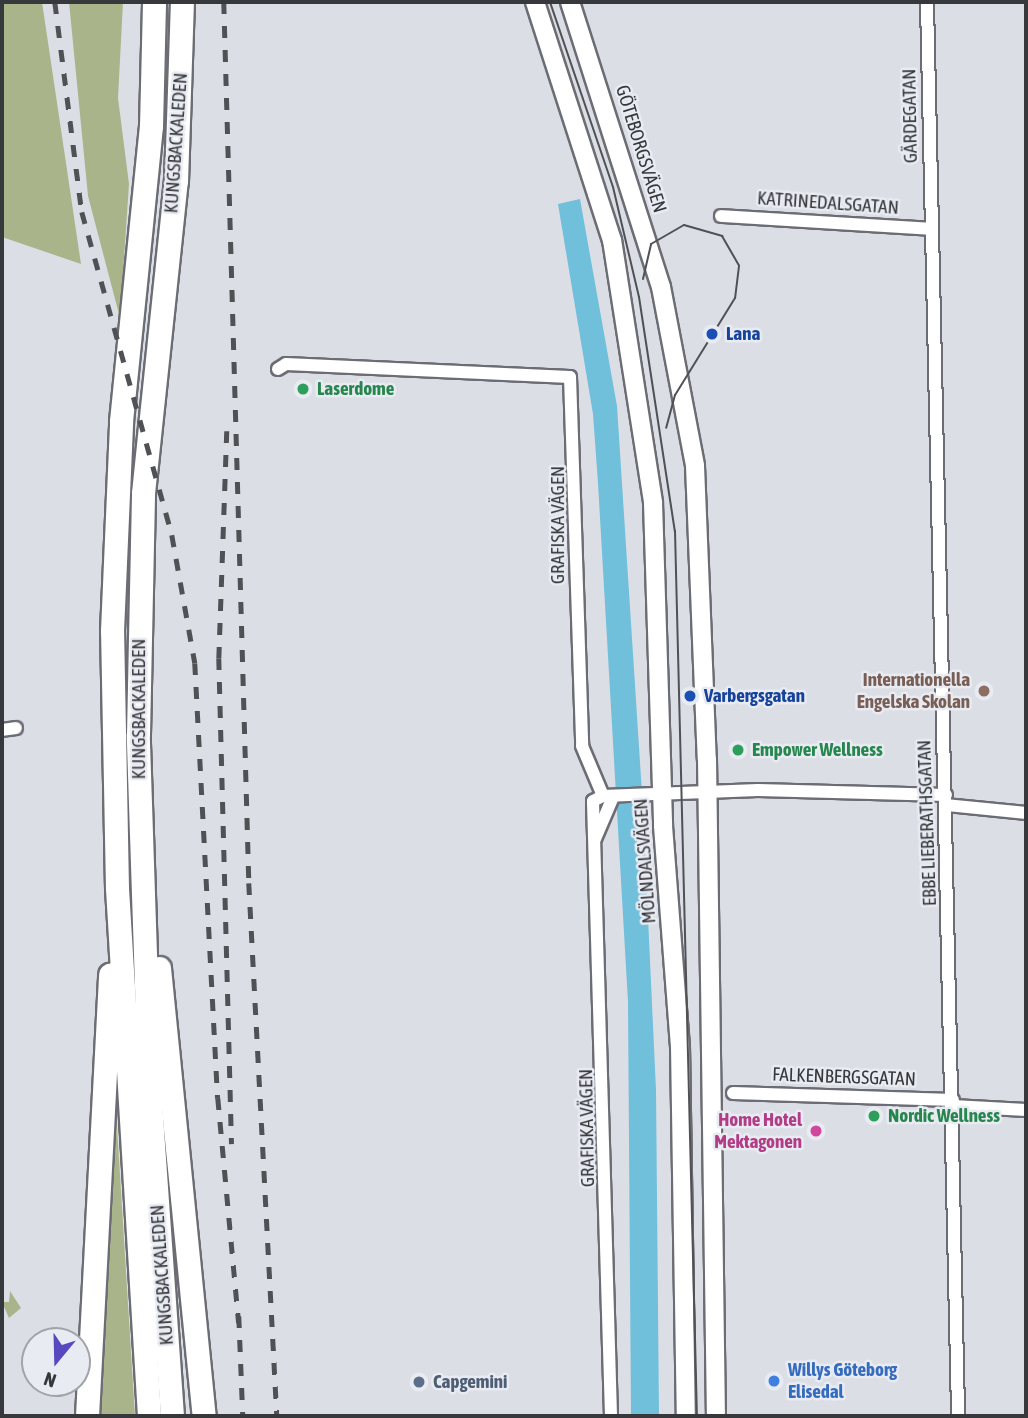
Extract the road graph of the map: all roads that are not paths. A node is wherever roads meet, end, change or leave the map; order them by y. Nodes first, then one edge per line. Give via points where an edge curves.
1 (154, 2) edge
2 (182, 2) edge
3 (536, 2) edge
4 (570, 2) edge
5 (927, 2) edge
6 (721, 216) dead end
7 (932, 229) junction
8 (278, 369) dead end
9 (16, 728) dead end
10 (2, 730) edge
11 (708, 793) junction
12 (653, 794) junction
13 (608, 796) junction
14 (946, 800) junction
15 (1026, 813) edge
16 (142, 865) junction
17 (117, 888) junction
18 (733, 1093) dead end
19 (953, 1103) junction
20 (1026, 1110) edge
21 (87, 1416) edge
22 (149, 1416) edge
23 (173, 1416) edge
24 (204, 1416) edge
25 (611, 1416) edge
26 (685, 1416) edge
27 (716, 1416) edge
28 (958, 1416) edge

1 - 17 highway, KUNGSBACKALEDEN via 151,126 114,545
2 - 16 highway, KUNGSBACKALEDEN via 176,181 139,559
3 - 12 main road, MÖLNDALSVÄGEN via 601,198 624,305 653,503
4 - 11 main road, GÖTEBORGSVÄGEN via 667,310 700,519
5 - 7 street, GÄRDEGATAN
6 - 7 street, KATRINEDALSGATAN
7 - 14 street, EBBE LIEBERATHSGATAN
8 - 13 street, GRAFISKA VÄGEN via 286,364 570,377 582,746
9 - 10 street
11 - 12 street
11 - 14 street
11 - 27 main road
12 - 13 street
12 - 26 main road, MÖLNDALSVÄGEN via 680,1046
13 - 25 street, GRAFISKA VÄGEN via 595,839
14 - 15 street
14 - 19 street, EBBE LIEBERATHSGATAN
16 - 23 highway, KUNGSBACKALEDEN via 151,1118
16 - 24 highway
17 - 21 highway
17 - 22 highway, KUNGSBACKALEDEN
18 - 19 street, FALKENBERGSGATAN
19 - 20 street, FALKENBERGSGATAN
19 - 28 street, EBBE LIEBERATHSGATAN

